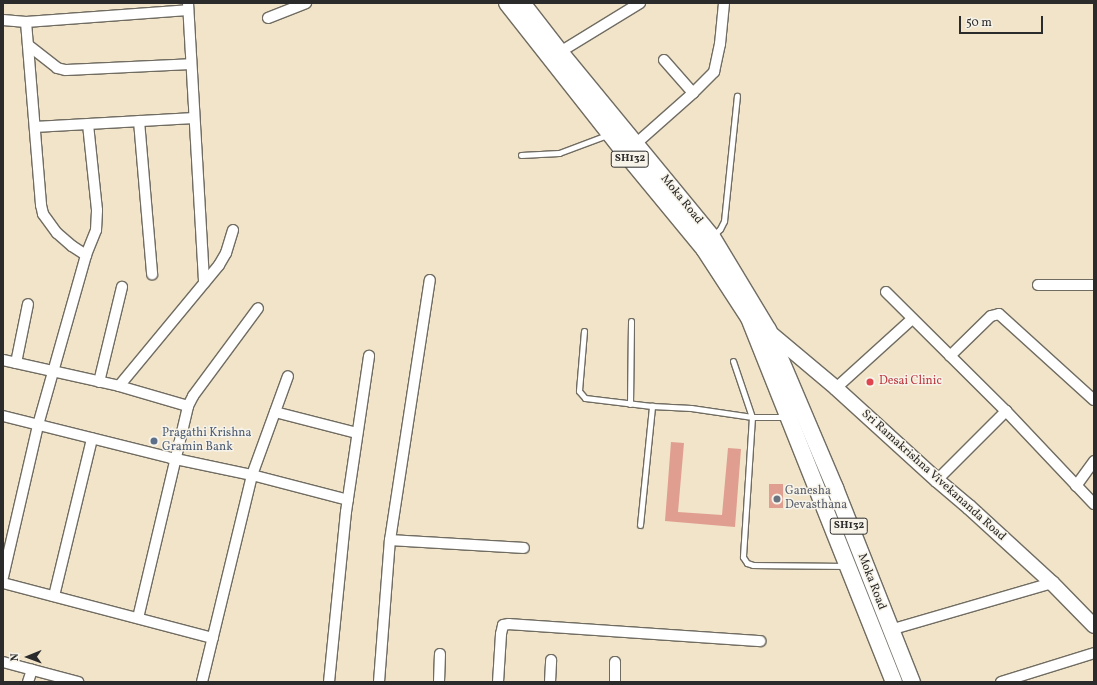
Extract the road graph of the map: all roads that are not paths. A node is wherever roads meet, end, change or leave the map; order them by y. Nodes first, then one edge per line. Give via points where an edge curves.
1 (306, 3) edge
2 (507, 3) edge
3 (522, 3) edge
4 (640, 3) edge
5 (724, 3) edge
6 (188, 6) edge
7 (268, 18) dead end
8 (3, 19) edge
9 (26, 22) junction
10 (28, 45) junction
11 (560, 52) junction
12 (664, 60) dead end
13 (191, 64) junction
14 (694, 93) junction
15 (737, 96) dead end
16 (194, 118) junction
17 (138, 121) junction
18 (88, 124) junction
19 (35, 127) junction
20 (610, 134) junction
21 (630, 149) junction
22 (521, 155) dead end
23 (233, 230) dead end
24 (712, 237) junction
25 (86, 255) junction
26 (152, 274) dead end
27 (430, 280) dead end
28 (204, 284) junction
29 (1038, 285) dead end
30 (1094, 285) edge
31 (122, 287) dead end
32 (886, 292) dead end
33 (28, 304) dead end
34 (258, 308) dead end
35 (749, 318) junction
36 (912, 319) junction
37 (631, 321) dead end
38 (768, 330) junction
39 (584, 331) dead end
40 (369, 356) dead end
41 (950, 356) junction
42 (3, 360) edge
43 (733, 361) dead end
44 (16, 363) junction
45 (52, 372) junction
46 (779, 374) junction
47 (288, 376) dead end
48 (99, 382) junction
49 (119, 386) junction
50 (836, 388) junction
51 (1094, 400) edge
52 (630, 404) junction
53 (188, 406) junction
54 (652, 406) junction
55 (1006, 411) junction
56 (275, 412) junction
57 (3, 416) edge
58 (752, 417) junction
59 (788, 417) junction
60 (38, 425) junction
61 (357, 433) junction
62 (92, 439) junction
63 (176, 459) junction
64 (1094, 461) edge
65 (252, 476) junction
66 (937, 480) junction
67 (1076, 486) junction
68 (348, 500) junction
69 (1094, 504) edge
70 (640, 525) dead end
71 (3, 529) edge
72 (14, 531) junction
73 (390, 540) junction
74 (524, 548) dead end
75 (846, 566) junction
76 (3, 577) edge
77 (3, 583) edge
78 (1052, 583) junction
79 (54, 596) junction
80 (138, 618) junction
81 (1094, 626) edge
82 (890, 630) junction
83 (213, 638) junction
84 (760, 641) dead end
85 (1094, 653) edge
86 (440, 654) dead end
87 (551, 660) dead end
88 (3, 662) edge
89 (615, 662) dead end
90 (32, 670) junction
91 (28, 682) edge
92 (78, 682) edge
93 (202, 682) edge
94 (329, 682) edge
95 (379, 682) edge
96 (439, 682) edge
97 (498, 682) edge
98 (550, 682) edge
99 (615, 682) edge
100 (894, 682) edge
101 (912, 682) edge
102 (1001, 682) edge

1 - 7 street
2 - 20 main road, Moka Road / SH132
3 - 11 main road, Moka Road / SH132
4 - 11 street
5 - 14 street via 714,72
6 - 9 street
6 - 13 street
8 - 9 street
9 - 10 street
10 - 13 street via 57,68 66,70
10 - 19 street
11 - 21 main road, Moka Road / SH132
12 - 14 street
13 - 16 street
14 - 21 street
15 - 24 lane via 724,221
16 - 17 street
16 - 28 street
17 - 18 street
17 - 26 street
18 - 19 street
18 - 25 street via 97,221
19 - 25 street via 43,214 65,241
20 - 21 main road, Moka Road / SH132
20 - 22 lane via 559,153
21 - 24 main road, Moka Road / SH132
21 - 35 main road, Moka Road / SH132 via 704,248
23 - 28 street via 226,253
24 - 38 main road, Moka Road / SH132
25 - 45 street
27 - 73 street
28 - 49 street
29 - 30 street
31 - 48 street
32 - 36 street
33 - 44 street
34 - 53 street
35 - 38 main road, Sri Ramakrishna Vivekananda Road
35 - 46 main road, SH132
36 - 41 street
36 - 50 street
37 - 52 lane
38 - 46 main road, SH132
38 - 50 main road, Sri Ramakrishna Vivekananda Road
39 - 52 lane via 579,391 585,398
40 - 61 street
41 - 51 street via 992,316 999,314
41 - 55 street
42 - 44 street
43 - 58 lane
44 - 45 street
45 - 48 street
45 - 60 street
46 - 59 main road, Moka Road / SH132
46 - 82 main road, Moka Road / SH132 via 835,488
47 - 56 street
48 - 49 street
49 - 53 street
50 - 66 main road, Sri Ramakrishna Vivekananda Road
52 - 54 lane
53 - 63 street
54 - 58 lane via 691,408
54 - 70 lane
55 - 66 street
55 - 67 street
56 - 61 street
56 - 65 street
57 - 60 street
58 - 59 lane
58 - 75 lane via 743,557 747,563 753,565
59 - 75 main road, Moka Road / SH132
60 - 62 street
60 - 72 street
61 - 68 street
62 - 63 street
62 - 79 street
63 - 65 street
63 - 80 street
64 - 67 street
65 - 68 street
65 - 83 street
66 - 78 main road, Sri Ramakrishna Vivekananda Road
67 - 69 street
68 - 94 street
71 - 72 street
72 - 76 street
73 - 74 street
73 - 95 street
75 - 100 main road, Moka Road / SH132
77 - 79 street
78 - 81 main road, Sri Ramakrishna Vivekananda Road
78 - 82 street
79 - 80 street
80 - 83 street
82 - 101 main road, Moka Road / SH132
83 - 93 street
84 - 97 street via 509,624 503,625 501,634
85 - 102 street
86 - 96 street
87 - 98 street
88 - 90 street
89 - 99 street
90 - 91 street
90 - 92 street

